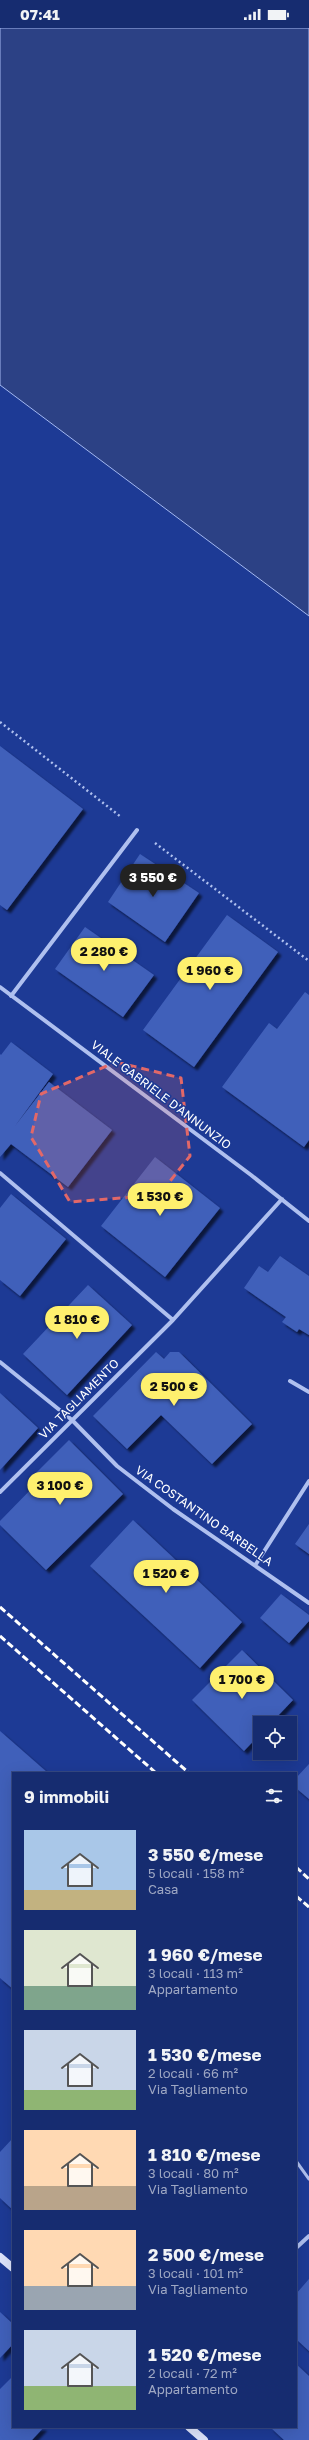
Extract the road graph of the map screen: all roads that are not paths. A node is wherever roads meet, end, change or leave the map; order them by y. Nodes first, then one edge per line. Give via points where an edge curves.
1 (137, 830) dead end
2 (0, 987) edge
3 (11, 996) junction
4 (0, 1172) edge
5 (282, 1198) junction
6 (309, 1221) edge
7 (173, 1320) junction
8 (0, 1362) edge
9 (290, 1380) dead end
10 (309, 1392) edge
11 (72, 1420) junction
12 (309, 1481) edge
13 (0, 1492) edge
14 (256, 1564) junction
15 (309, 1603) edge
16 (297, 2162) edge
17 (309, 2179) edge
18 (309, 2236) edge
19 (297, 2247) edge
20 (0, 2257) edge
21 (12, 2267) edge
22 (190, 2428) edge
23 (204, 2440) edge

1 - 3 street
2 - 3 street, VIALE GABRIELE D'ANNUNZIO
3 - 5 street, VIALE GABRIELE D'ANNUNZIO
4 - 7 street
5 - 6 street, VIALE GABRIELE D'ANNUNZIO
5 - 7 street, VIA TAGLIAMENTO
7 - 11 street, VIA TAGLIAMENTO
8 - 11 street, VIA COSTANTINO BARBELLA
9 - 10 street
11 - 13 street, VIA TAGLIAMENTO
11 - 14 street, VIA COSTANTINO BARBELLA via 117,1466 173,1509
12 - 14 street
14 - 15 street, VIA COSTANTINO BARBELLA
16 - 17 lane
18 - 19 street
20 - 21 main road
22 - 23 main road

